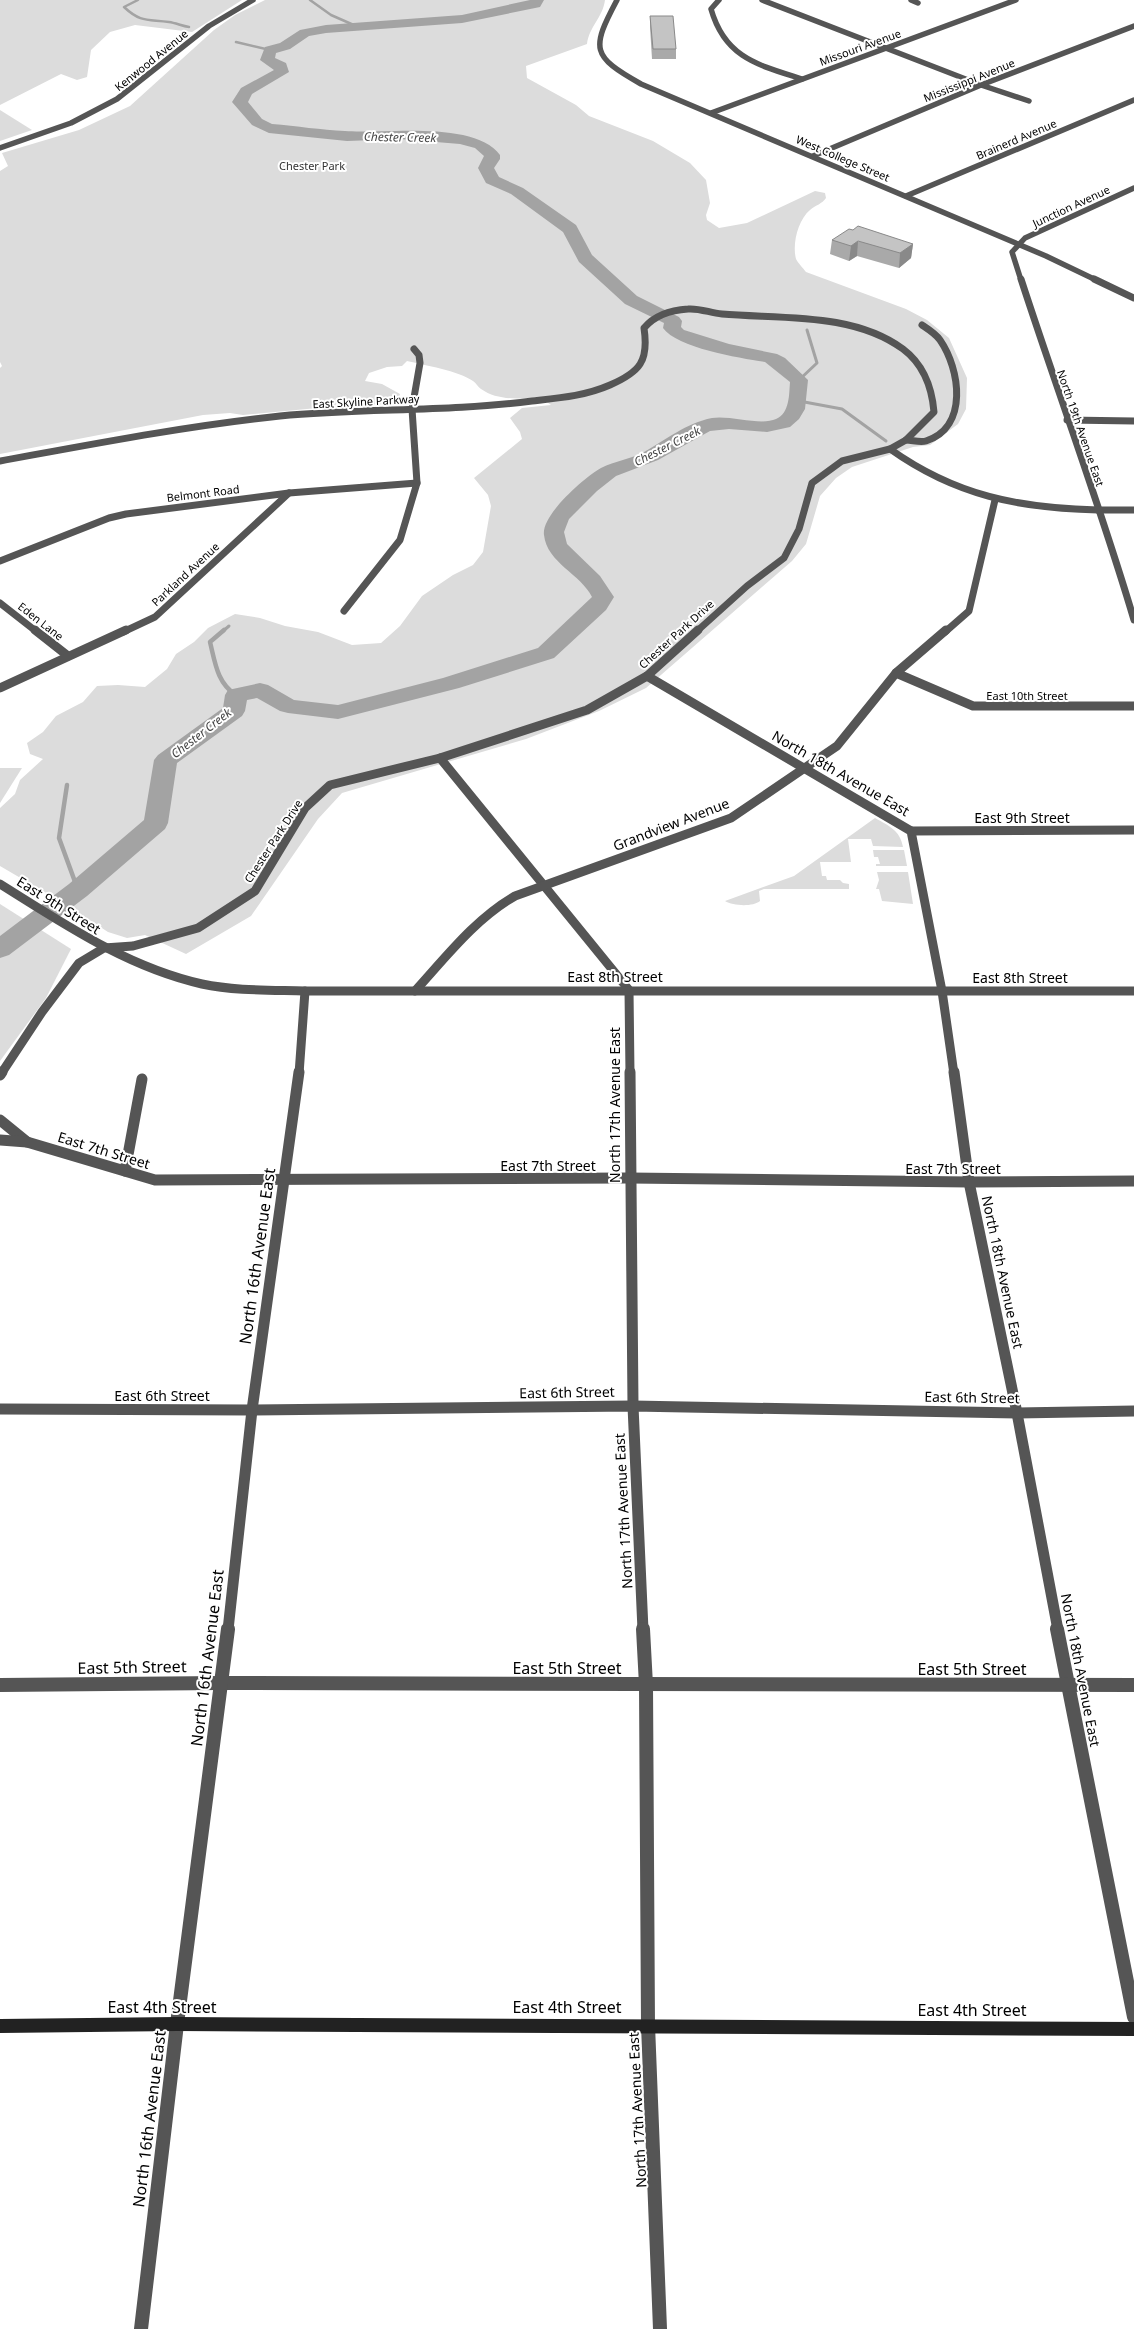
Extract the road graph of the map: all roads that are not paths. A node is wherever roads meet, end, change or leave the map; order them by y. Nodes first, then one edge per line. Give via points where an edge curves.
1 (253, 0) edge
2 (617, 0) edge
3 (719, 0) edge
4 (762, 0) edge
5 (911, 0) edge
6 (1016, 0) edge
7 (918, 3) dead end
8 (1134, 26) edge
9 (888, 48) junction
10 (802, 79) junction
11 (981, 85) junction
12 (1134, 100) edge
13 (1029, 101) dead end
14 (711, 113) junction
15 (0, 148) edge
16 (813, 156) junction
17 (1134, 188) edge
18 (906, 196) junction
19 (1018, 244) junction
20 (1134, 298) edge
21 (687, 309) joint
22 (922, 325) dead end
23 (414, 349) dead end
24 (412, 408) junction
25 (1067, 420) junction
26 (1134, 420) edge
27 (906, 440) junction
28 (890, 450) junction
29 (0, 461) edge
30 (418, 483) junction
31 (289, 493) junction
32 (995, 500) junction
33 (1098, 510) junction
34 (1134, 510) edge
35 (0, 561) edge
36 (0, 603) edge
37 (1132, 609) edge
38 (344, 611) dead end
39 (1134, 620) edge
40 (68, 656) junction
41 (896, 673) junction
42 (647, 676) junction
43 (0, 688) edge
44 (1134, 706) edge
45 (440, 758) junction
46 (804, 768) junction
47 (1134, 830) edge
48 (911, 831) junction
49 (0, 884) edge
50 (543, 886) junction
51 (104, 948) junction
52 (628, 990) junction
53 (305, 991) junction
54 (415, 991) junction
55 (942, 991) junction
56 (1134, 991) edge
57 (0, 1075) edge
58 (142, 1079) dead end
59 (0, 1120) edge
60 (0, 1140) edge
61 (27, 1142) junction
62 (126, 1171) junction
63 (629, 1178) junction
64 (283, 1181) junction
65 (1134, 1181) edge
66 (969, 1182) junction
67 (633, 1406) junction
68 (0, 1409) edge
69 (252, 1410) junction
70 (1134, 1411) edge
71 (1017, 1413) junction
72 (221, 1683) junction
73 (0, 1685) edge
74 (646, 1685) junction
75 (1134, 1685) edge
76 (1068, 1686) junction
77 (1134, 2017) edge
78 (177, 2024) junction
79 (648, 2025) junction
80 (0, 2026) edge
81 (1134, 2029) edge
82 (141, 2329) edge
83 (660, 2329) edge

1 - 15 street, Kenwood Avenue via 209,26 117,99 71,123
2 - 14 street, West College Street via 599,39 601,52 607,61 641,84
3 - 10 street via 711,9 713,24 725,42 750,63
4 - 9 street
5 - 7 street
6 - 9 street, Missouri Avenue
8 - 11 street, Mississippi Avenue
9 - 10 street, Missouri Avenue
9 - 11 street
10 - 14 street, Missouri Avenue
11 - 13 street
11 - 16 street, Mississippi Avenue
12 - 18 street, Brainerd Avenue
14 - 16 street, West College Street
16 - 18 street, West College Street
17 - 19 street, Junction Avenue
18 - 19 street, West College Street
19 - 20 street, West College Street
19 - 25 street, North 19th Avenue East via 1012,252
21 - 24 street, East Skyline Parkway via 653,318 644,328 647,347 642,362 610,385 585,394 489,407
21 - 27 street, Chester Park Drive via 812,320 868,332 902,348 914,359 933,396 934,412
22 - 27 street via 939,338 950,359 958,399 954,417 941,431 924,441
23 - 24 street via 420,363
24 - 29 street, East Skyline Parkway via 281,416 218,424
24 - 30 street
25 - 26 street
25 - 33 street, North 19th Avenue East
27 - 28 street, Chester Park Drive
28 - 32 street via 934,478
28 - 42 street, Chester Park Drive via 842,460 812,483 799,529 784,558 747,586
30 - 31 street, Belmont Road
30 - 38 street via 400,540
31 - 35 street, Belmont Road via 109,518
31 - 40 street, Parkland Avenue via 155,617
32 - 33 street via 1038,507
32 - 41 street, Grandview Avenue via 970,610
33 - 34 street
33 - 37 street, North 19th Avenue East
36 - 40 street, Eden Lane
37 - 39 street, North 19th Avenue East
40 - 43 street, Parkland Avenue
41 - 44 street, East 10th Street via 973,706
41 - 46 street, Grandview Avenue via 836,746
42 - 45 street, Chester Park Drive via 587,710
42 - 46 street, North 18th Avenue East
45 - 50 street
45 - 51 street, Chester Park Drive via 330,785 305,808 255,891 198,928 132,946
46 - 48 street, North 18th Avenue East
46 - 50 street, Grandview Avenue via 730,818
47 - 48 street, East 9th Street
48 - 55 street, North 18th Avenue East
49 - 51 street, East 9th Street
50 - 52 street
50 - 54 street, Grandview Avenue via 496,907
51 - 53 street, East 8th Street via 149,969 205,984 254,990
51 - 57 street via 71,971
52 - 54 street, East 8th Street
52 - 55 street, East 8th Street
52 - 63 street, North 17th Avenue East
53 - 54 street, East 8th Street
53 - 64 street, North 16th Avenue East via 298,1081
55 - 56 street, East 8th Street
55 - 66 street, North 18th Avenue East
58 - 62 street
59 - 61 street, East 7th Street
60 - 61 street, East 7th Street
61 - 62 street, East 7th Street
62 - 64 street, East 7th Street via 155,1180
63 - 64 street, East 7th Street
63 - 66 street, East 7th Street
63 - 67 street, North 17th Avenue East
64 - 69 street, North 16th Avenue East
65 - 66 street, East 7th Street
66 - 71 street, North 18th Avenue East
67 - 69 street, East 6th Street
67 - 71 street, East 6th Street
67 - 74 street, North 17th Avenue East
68 - 69 street, East 6th Street
69 - 72 street, North 16th Avenue East
70 - 71 street, East 6th Street
71 - 76 street, North 18th Avenue East
72 - 73 street, East 5th Street
72 - 74 street, East 5th Street
72 - 78 street, North 16th Avenue East
74 - 76 street, East 5th Street
74 - 79 street, North 17th Avenue East
75 - 76 street, East 5th Street
76 - 77 street, North 18th Avenue East
78 - 79 main road, East 4th Street
78 - 80 main road, East 4th Street
78 - 82 street, North 16th Avenue East
79 - 81 main road, East 4th Street
79 - 83 street, North 17th Avenue East

